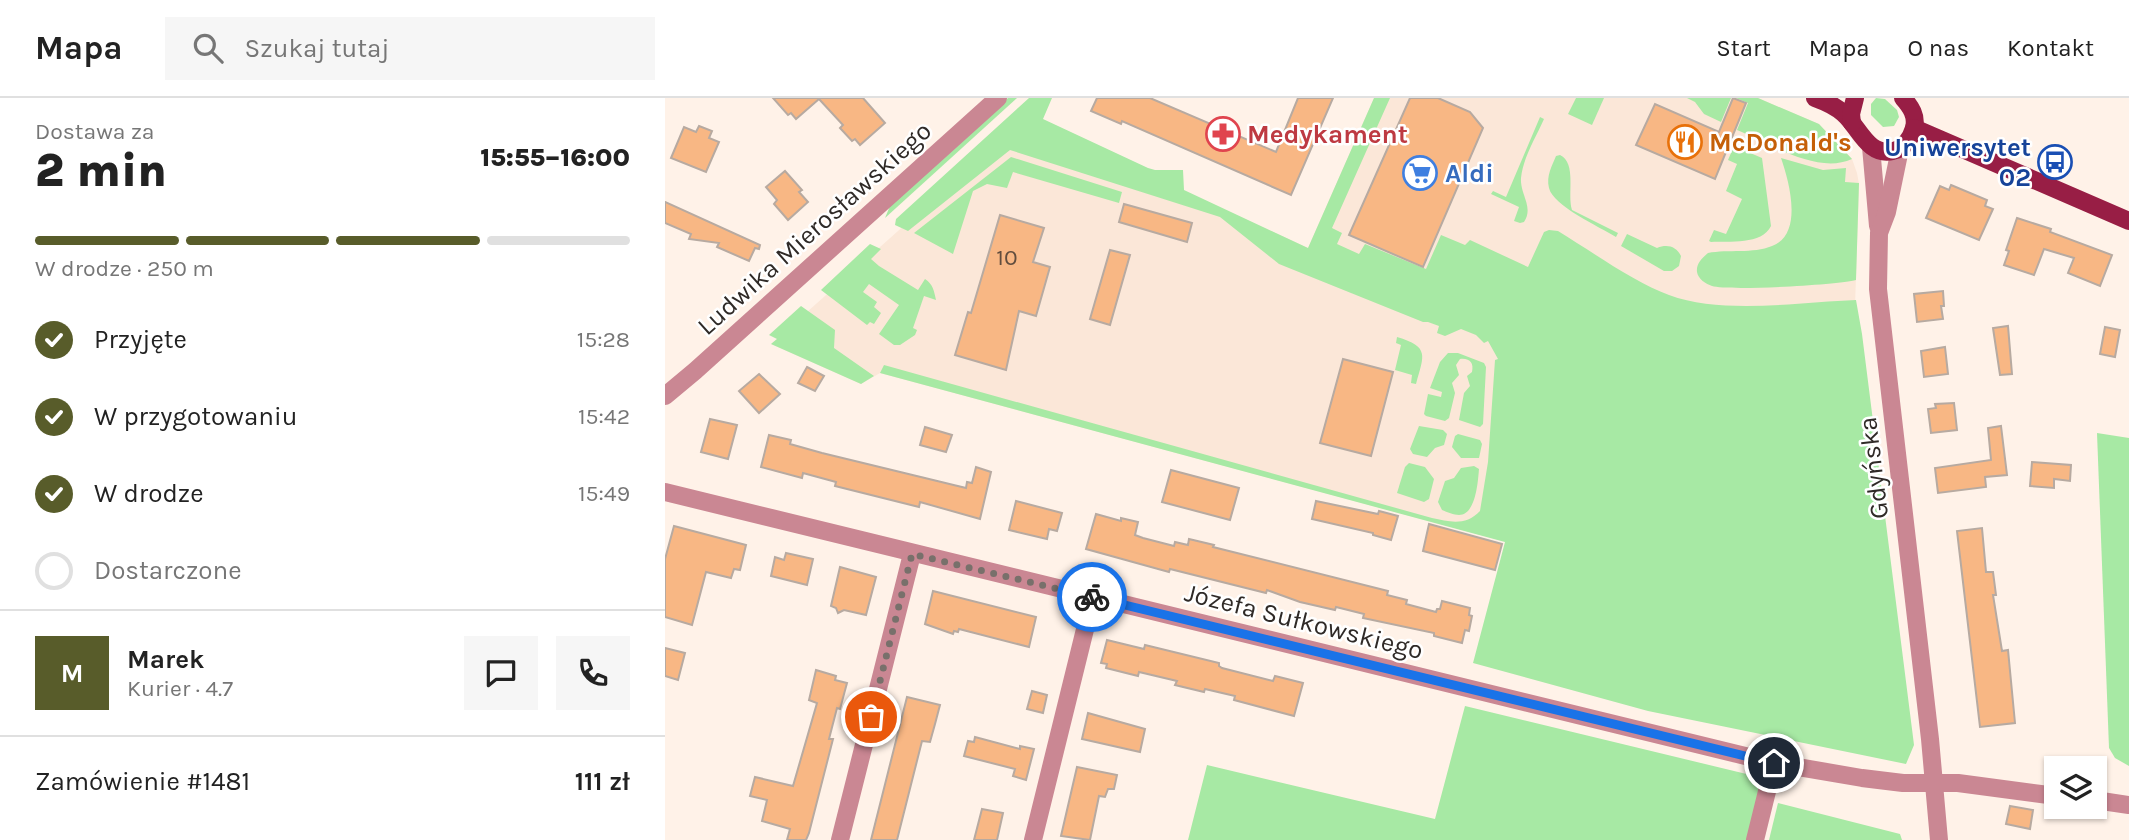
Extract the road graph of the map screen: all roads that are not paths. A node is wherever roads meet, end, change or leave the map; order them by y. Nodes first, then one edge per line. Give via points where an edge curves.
1 (998, 98) edge
2 (1815, 98) edge
3 (1855, 98) edge
4 (1903, 98) edge
5 (1852, 123) junction
6 (1914, 128) junction
7 (1871, 147) junction
8 (1901, 149) junction
9 (2129, 221) edge
10 (1879, 233) junction
11 (665, 396) edge
12 (665, 492) edge
13 (912, 554) junction
14 (1093, 597) junction
15 (1774, 763) junction
16 (1934, 783) junction
17 (2044, 794) edge
18 (2107, 802) edge
19 (2129, 805) edge
20 (840, 840) edge
21 (1033, 840) edge
22 (1755, 840) edge
23 (1939, 840) edge

1 - 11 street, Ludwika Mierosławskiego
2 - 5 main road
3 - 5 main road
4 - 6 main road via 1915,118
5 - 7 main road
6 - 8 main road
6 - 9 main road
7 - 8 main road via 1890,152
7 - 10 street
8 - 10 street, Gdyńska
10 - 16 street, Gdyńska via 1878,289
12 - 13 street, Józefa Sułkowskiego
13 - 14 street, Józefa Sułkowskiego
13 - 20 street
14 - 15 street, Józefa Sułkowskiego
14 - 21 street
15 - 16 street, Józefa Sułkowskiego via 1862,778
15 - 22 street
16 - 17 street
16 - 23 street, Gdyńska
18 - 19 street

